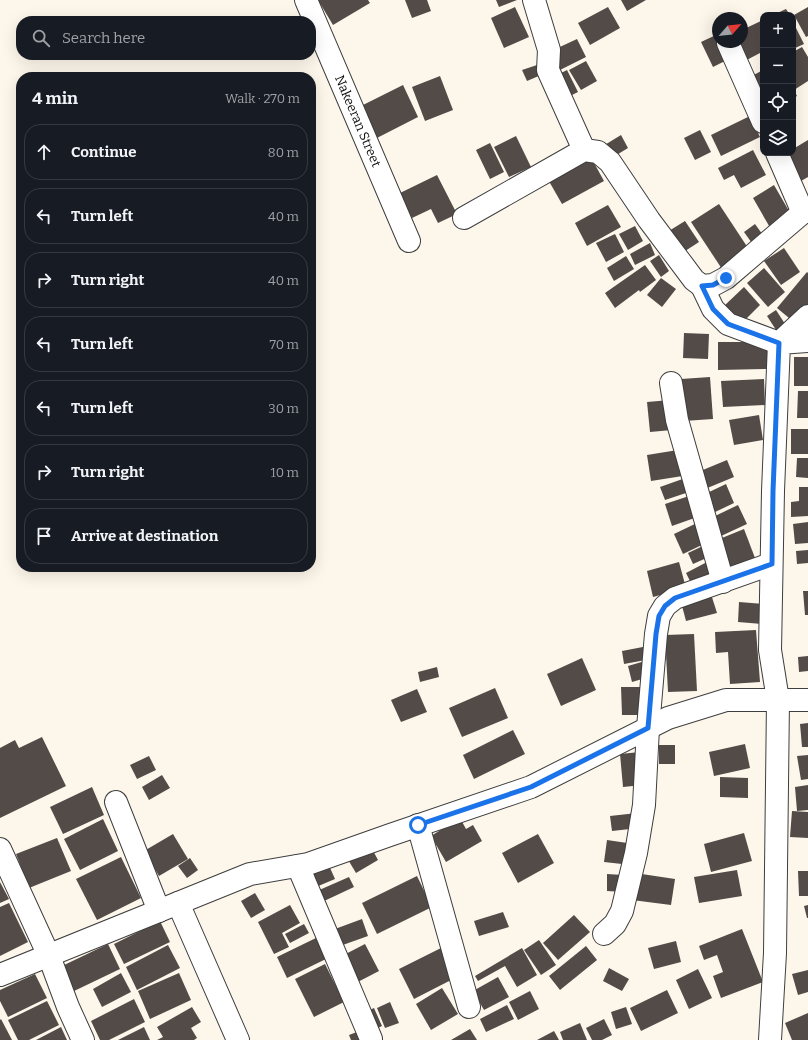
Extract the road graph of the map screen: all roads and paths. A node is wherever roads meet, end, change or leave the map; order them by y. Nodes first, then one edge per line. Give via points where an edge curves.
1 (306, 0) edge
2 (534, 0) edge
3 (313, 16) edge
4 (316, 23) edge
5 (730, 48) edge
6 (762, 120) edge
7 (584, 150) junction
8 (778, 156) edge
9 (806, 211) edge
10 (464, 218) dead end
11 (409, 241) dead end
12 (702, 286) junction
13 (808, 316) edge
14 (808, 341) edge
15 (779, 343) junction
16 (671, 382) dead end
17 (772, 564) junction
18 (723, 582) junction
19 (778, 700) junction
20 (808, 700) edge
21 (648, 728) junction
22 (116, 802) dead end
23 (418, 825) junction
24 (0, 849) edge
25 (298, 866) junction
26 (169, 907) junction
27 (604, 934) dead end
28 (49, 956) junction
29 (0, 976) edge
30 (469, 1007) dead end
31 (371, 1039) dead end
32 (83, 1040) edge
33 (238, 1040) edge
34 (770, 1040) edge

1 - 3 street, Nakeeran Street
2 - 7 street via 549,50 548,70
4 - 11 street, Nakeeran Street
5 - 6 street
7 - 10 street
7 - 12 street via 598,152 610,162 649,220 694,280
8 - 9 street
9 - 12 street via 726,278 713,285
12 - 15 street via 713,309 728,324
13 - 15 street
14 - 15 street
15 - 17 street
16 - 18 street via 677,420
17 - 18 street
17 - 19 street via 770,650
18 - 21 street via 675,598 665,606 659,616
19 - 20 street
19 - 21 street via 726,700 668,718
19 - 34 street via 775,953
21 - 23 street via 531,787
21 - 27 street via 644,805 636,853 622,911 615,924
22 - 26 street
23 - 25 street
23 - 30 street
24 - 28 street
25 - 26 street via 250,874
25 - 31 street
26 - 28 street
26 - 33 street
28 - 29 street
28 - 32 street

